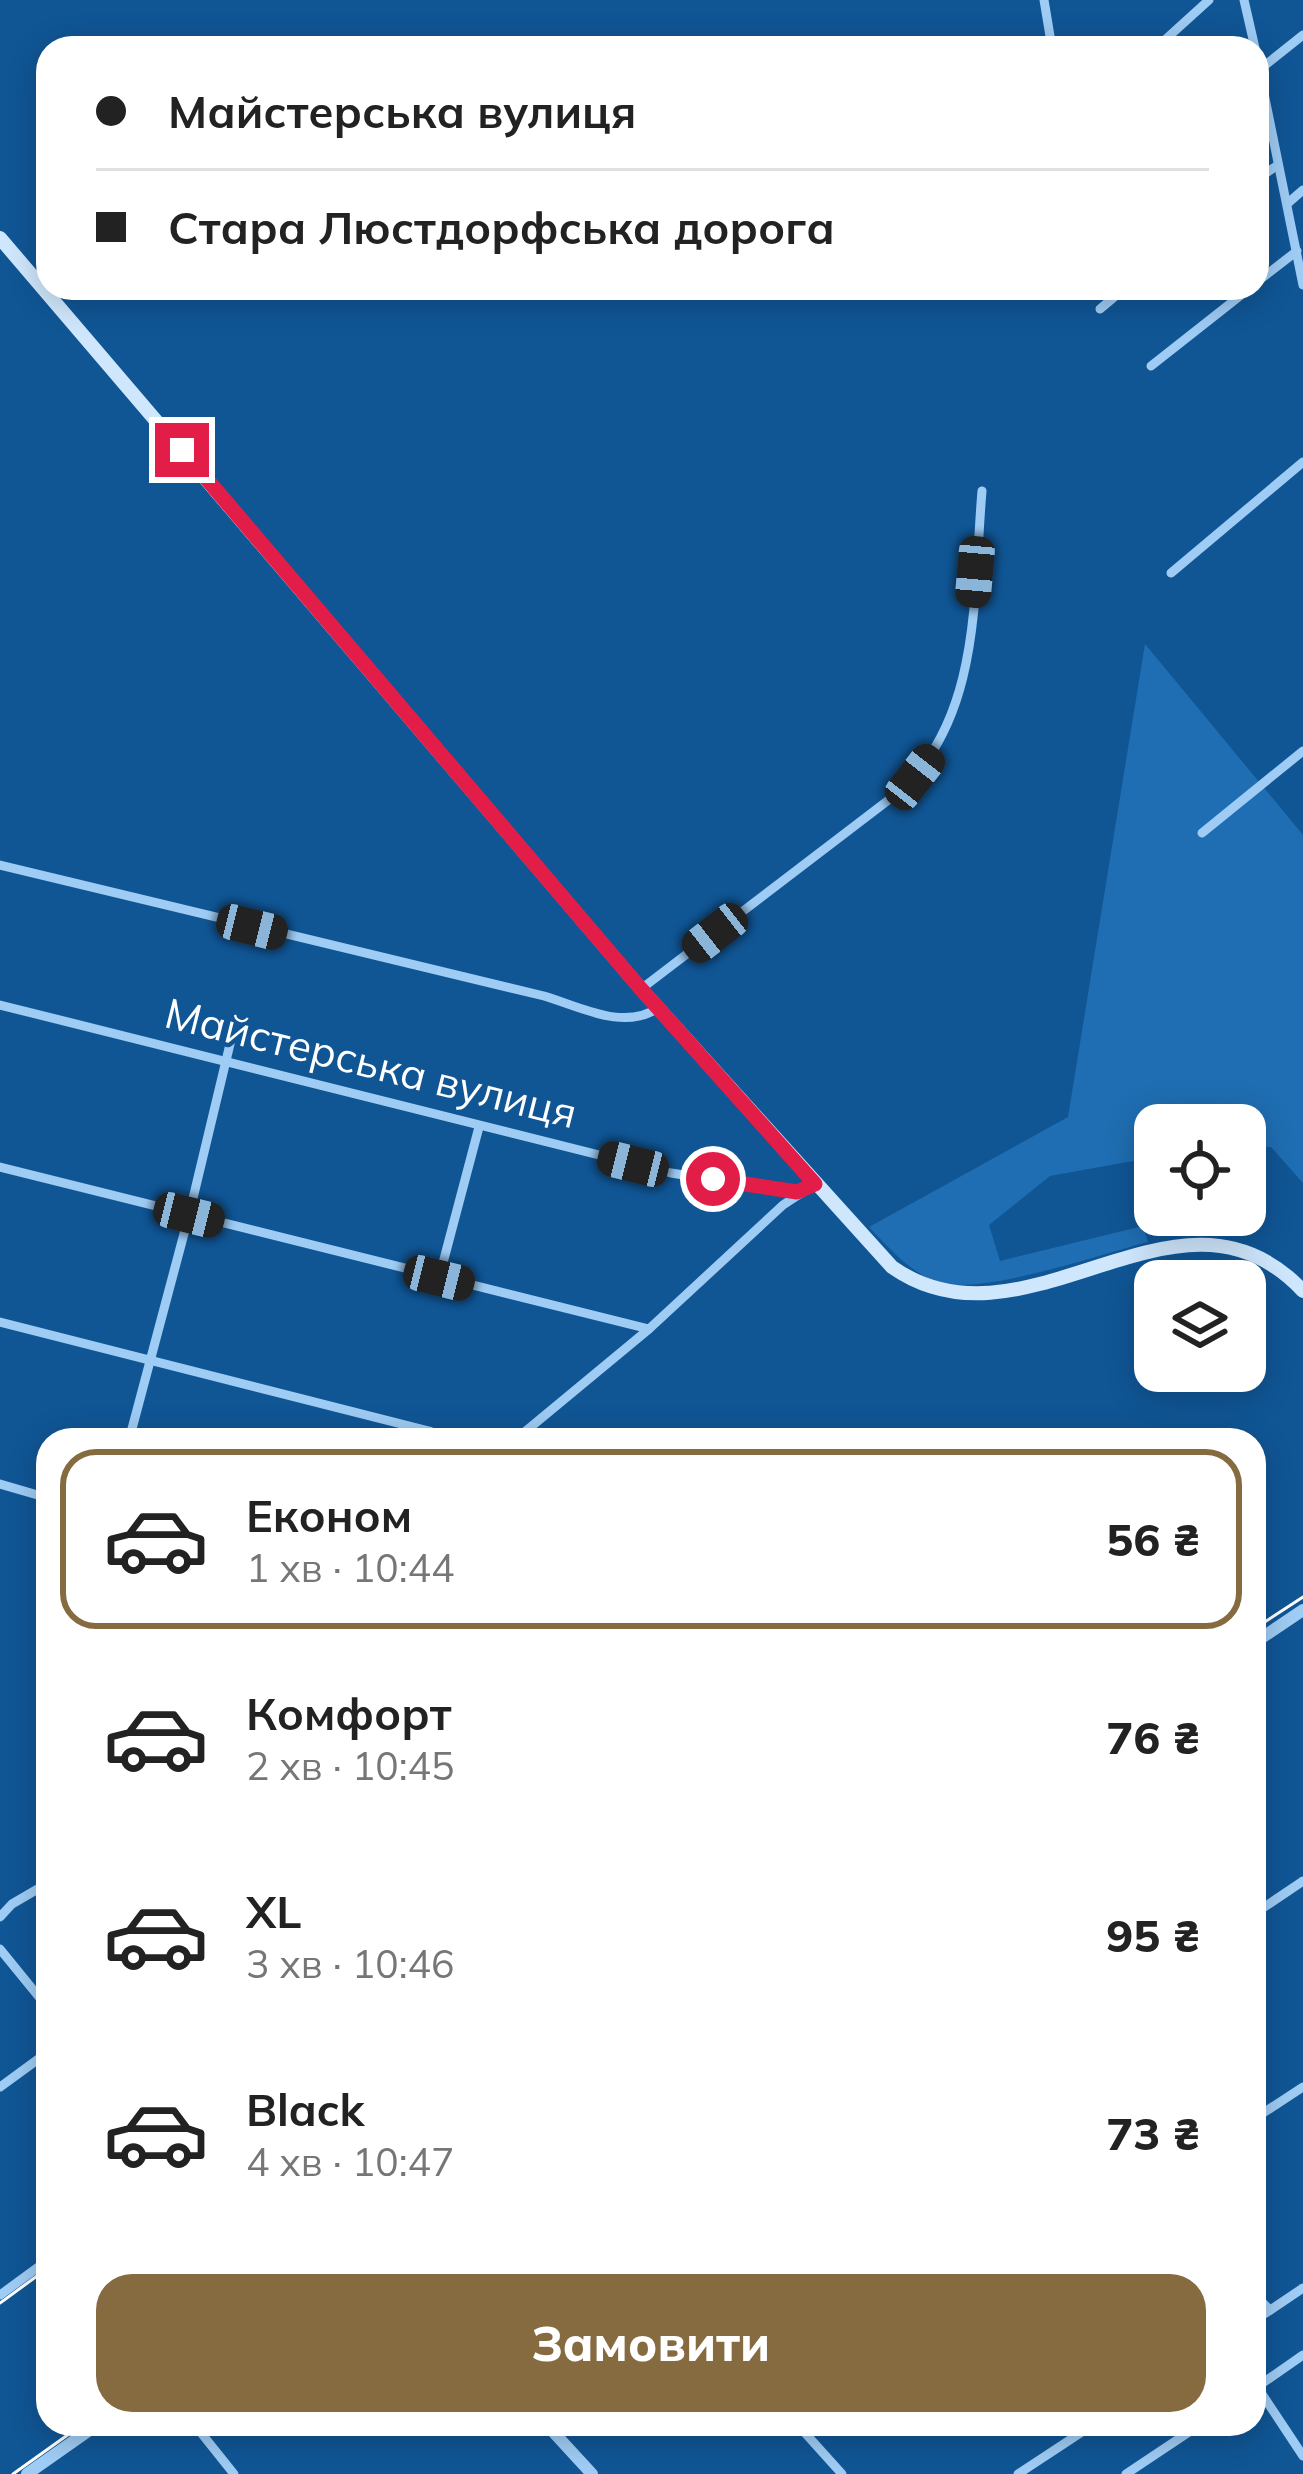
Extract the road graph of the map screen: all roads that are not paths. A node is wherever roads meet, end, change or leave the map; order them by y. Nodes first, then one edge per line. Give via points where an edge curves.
1 (1044, 0) edge
2 (1209, 0) edge
3 (1244, 0) edge
4 (1303, 35) edge
5 (1050, 36) edge
6 (1169, 36) edge
7 (1252, 36) edge
8 (1269, 57) edge
9 (1269, 126) edge
10 (1278, 165) junction
11 (1269, 171) edge
12 (1303, 190) edge
13 (1288, 203) junction
14 (3, 246) edge
15 (1297, 251) junction
16 (1269, 273) edge
17 (36, 284) edge
18 (1303, 285) edge
19 (49, 300) edge
20 (1111, 300) edge
21 (1235, 300) edge
22 (1100, 309) dead end
23 (1150, 366) dead end
24 (1303, 462) edge
25 (982, 490) dead end
26 (1171, 574) dead end
27 (1303, 752) edge
28 (1202, 833) dead end
29 (0, 865) edge
30 (641, 989) junction
31 (0, 1005) edge
32 (658, 1008) junction
33 (236, 1019) dead end
34 (224, 1059) junction
35 (479, 1127) junction
36 (0, 1167) edge
37 (815, 1184) junction
38 (797, 1192) junction
39 (189, 1215) junction
40 (439, 1278) junction
41 (1303, 1291) edge
42 (0, 1322) edge
43 (649, 1329) junction
44 (151, 1361) junction
45 (132, 1428) edge
46 (418, 1428) edge
47 (529, 1428) edge
48 (0, 1484) edge
49 (36, 1494) edge
50 (1303, 1610) edge
51 (1266, 1635) edge
52 (1303, 1881) edge
53 (36, 1890) edge
54 (1266, 1906) edge
55 (0, 1917) edge
56 (0, 1949) edge
57 (36, 1991) edge
58 (36, 2061) edge
59 (0, 2087) edge
60 (1303, 2087) edge
61 (1266, 2111) edge
62 (36, 2269) edge
63 (1303, 2288) edge
64 (0, 2295) edge
65 (1266, 2307) edge
66 (1270, 2311) junction
67 (1266, 2314) edge
68 (1303, 2354) edge
69 (1266, 2379) edge
70 (1266, 2402) edge
71 (81, 2436) edge
72 (204, 2436) edge
73 (557, 2436) edge
74 (808, 2436) edge
75 (1076, 2436) edge
76 (1183, 2436) edge
77 (1303, 2456) edge
78 (27, 2474) edge
79 (234, 2474) edge
80 (592, 2474) edge
81 (842, 2474) edge
82 (1018, 2474) edge
83 (1126, 2474) edge

1 - 5 street
2 - 6 street
3 - 7 street
4 - 8 street
9 - 10 street
10 - 11 street
10 - 13 street
12 - 13 street
13 - 15 street
14 - 17 main road
15 - 16 street
15 - 18 street
19 - 30 main road
20 - 22 street
21 - 23 street
24 - 26 street
25 - 30 street via 963,682 932,756 899,792
27 - 28 street
29 - 32 street via 626,1020
30 - 32 main road
31 - 34 street, Майстерська вулиця
32 - 37 main road
33 - 34 street
34 - 35 street, Майстерська вулиця
34 - 39 street
35 - 38 street, Майстерська вулиця via 671,1173
35 - 40 street
36 - 39 street
37 - 38 street
37 - 41 main road via 892,1267 944,1292 994,1294 1202,1243 1258,1256
38 - 43 street
39 - 40 street
39 - 44 street
40 - 43 street
42 - 44 street
43 - 47 street
44 - 45 street
44 - 46 street
48 - 49 street
50 - 51 street
52 - 54 street
53 - 55 street
56 - 57 street
58 - 59 street
60 - 61 street
62 - 64 street
63 - 66 street
65 - 66 street
66 - 67 street
68 - 69 street
70 - 77 street
71 - 78 street
72 - 79 street
73 - 80 street
74 - 81 street
75 - 82 street
76 - 83 street

